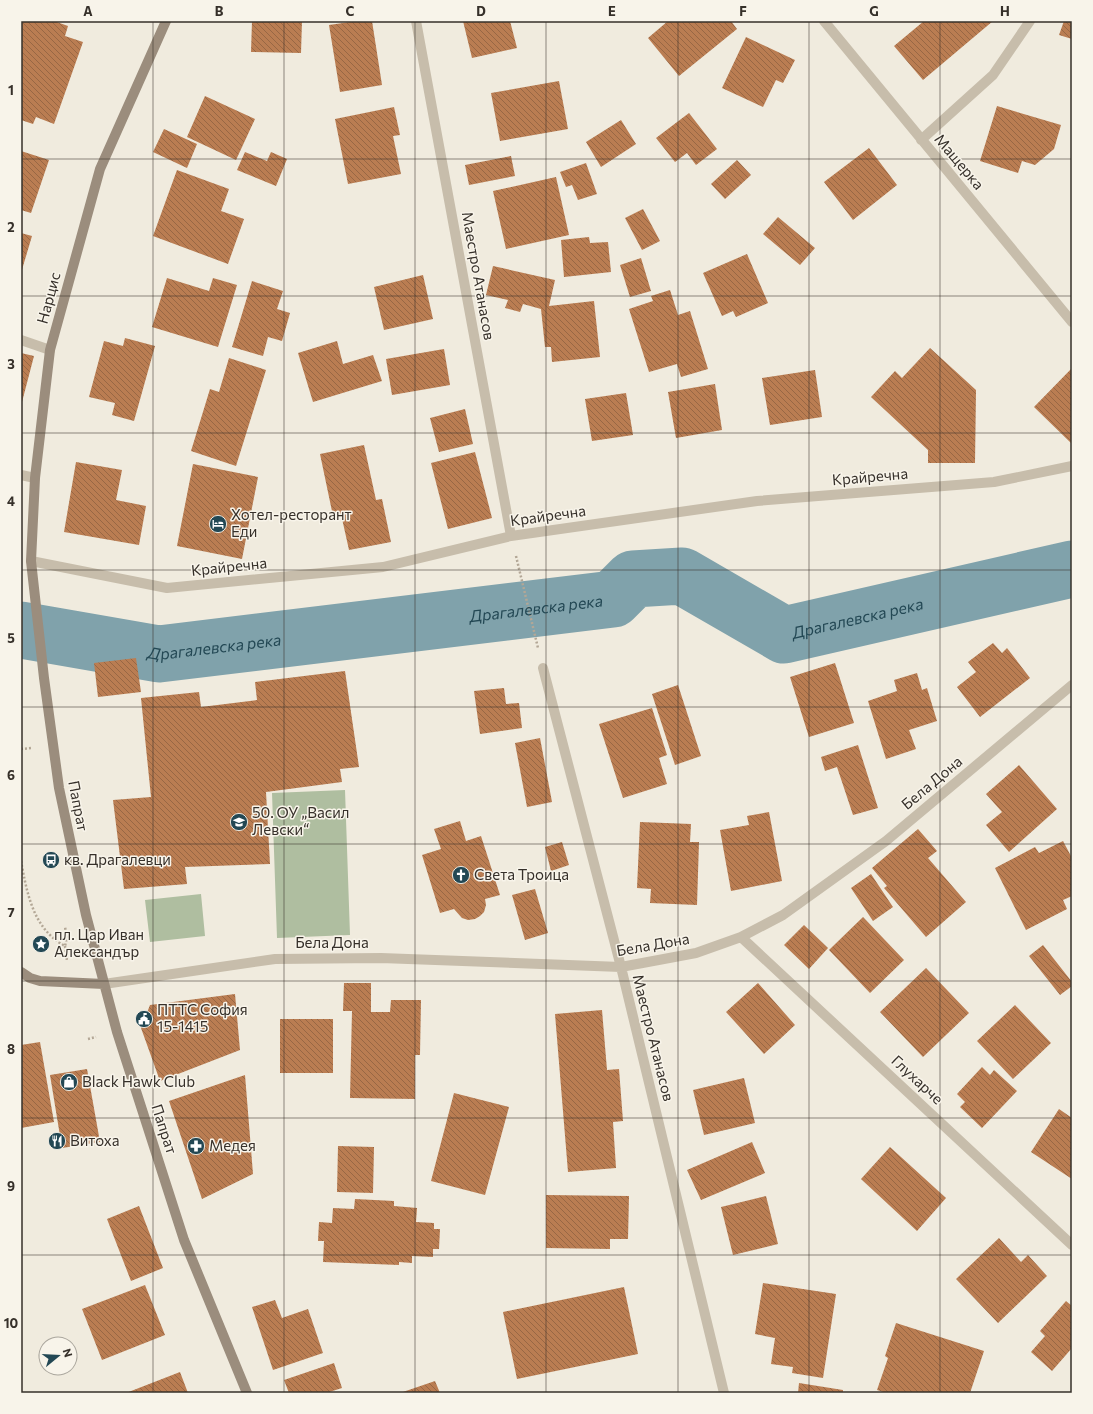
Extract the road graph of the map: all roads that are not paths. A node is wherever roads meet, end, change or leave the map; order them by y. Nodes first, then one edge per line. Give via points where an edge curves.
1 (166, 21) edge
2 (416, 21) edge
3 (824, 21) edge
4 (1030, 21) edge
5 (921, 140) junction
6 (1072, 322) edge
7 (21, 340) edge
8 (50, 350) junction
9 (1072, 466) edge
10 (21, 475) edge
11 (35, 478) junction
12 (511, 536) junction
13 (31, 561) junction
14 (35, 600) joint
15 (543, 668) road end
16 (1072, 685) edge
17 (741, 937) junction
18 (621, 967) junction
19 (22, 973) edge
20 (104, 984) junction
21 (1072, 1245) edge
22 (247, 1393) edge
23 (724, 1393) edge

1 - 8 main road, Нарцис via 100,169
2 - 12 street, Маестро Атанасов
3 - 5 street, Мащерка
4 - 5 street via 993,74
5 - 6 street, Мащерка
7 - 8 street
8 - 11 main road, Нарцис
9 - 12 street, Крайречна via 994,482 757,501
10 - 11 street
11 - 13 main road, Нарцис
12 - 13 street, Крайречна via 383,566 167,588
13 - 14 main road, Нарцис
14 - 20 main road, Папрат via 59,788 86,915
15 - 18 street, Маестро Атанасов
16 - 17 street, Бела Дона via 886,841 783,915
17 - 18 street, Бела Дона via 696,953
17 - 21 street, Глухарче
18 - 20 street, Бела Дона via 382,958 275,959
18 - 23 street, Маестро Атанасов
19 - 20 main road via 40,980
20 - 22 main road, Папрат via 184,1240

